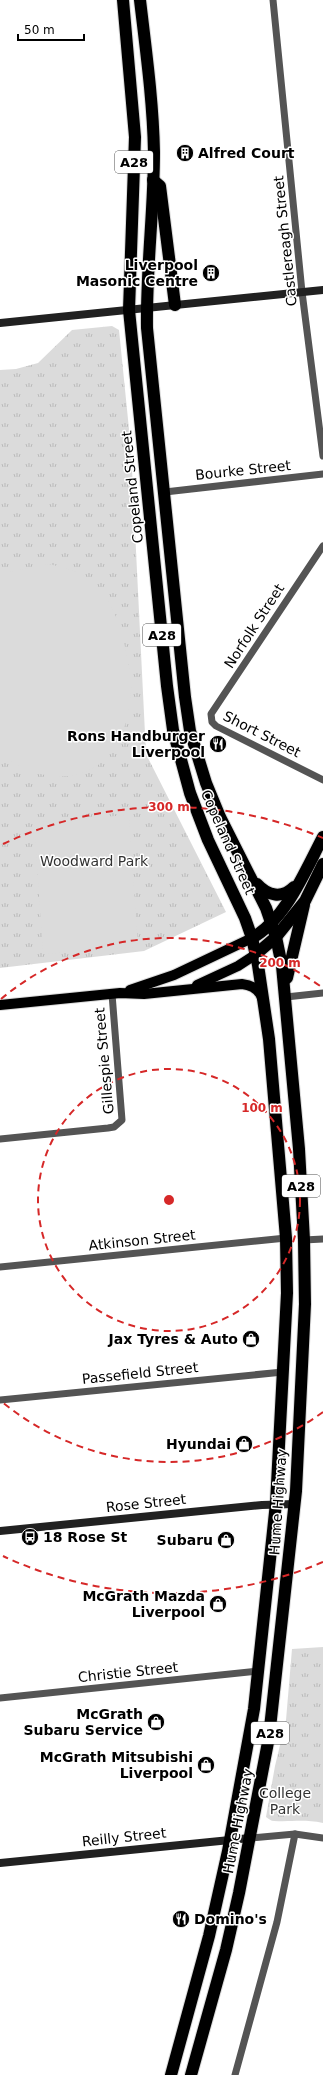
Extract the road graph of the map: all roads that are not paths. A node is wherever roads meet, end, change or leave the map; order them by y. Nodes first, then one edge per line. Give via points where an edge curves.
1 (123, 0) edge
2 (140, 0) edge
3 (273, 0) edge
4 (153, 180) junction
5 (323, 290) edge
6 (302, 292) junction
7 (175, 305) junction
8 (147, 308) junction
9 (129, 310) junction
10 (0, 324) edge
11 (323, 456) edge
12 (323, 474) edge
13 (165, 492) junction
14 (323, 546) edge
15 (212, 722) joint
16 (323, 780) edge
17 (323, 837) edge
18 (323, 864) edge
19 (253, 880) junction
20 (299, 881) junction
21 (305, 902) junction
22 (272, 924) junction
23 (276, 936) junction
24 (252, 938) junction
25 (255, 955) junction
26 (172, 991) junction
27 (285, 991) junction
28 (116, 993) junction
29 (323, 993) edge
30 (265, 1004) junction
31 (0, 1005) edge
32 (0, 1139) edge
33 (286, 1238) junction
34 (323, 1239) edge
35 (304, 1240) junction
36 (0, 1267) edge
37 (283, 1372) junction
38 (0, 1400) edge
39 (276, 1503) junction
40 (295, 1504) junction
41 (0, 1532) edge
42 (259, 1671) junction
43 (0, 1698) edge
44 (295, 1834) junction
45 (250, 1838) junction
46 (323, 1838) edge
47 (230, 1840) junction
48 (0, 1863) edge
49 (170, 2075) edge
50 (190, 2075) edge
51 (235, 2075) edge

1 - 9 highway, Copeland Street / A28 via 134,137
2 - 4 highway, Copeland Street / A28 via 152,108
3 - 6 street, Castlereagh Street
4 - 7 highway via 160,186
4 - 8 highway, Copeland Street / A28
5 - 6 street
6 - 7 street
6 - 11 street, Castlereagh Street
7 - 8 street
8 - 9 street
8 - 13 highway, Copeland Street / A28
9 - 10 street
9 - 24 highway, Copeland Street / A28 via 173,730 179,760 200,821 234,892
12 - 13 street, Bourke Street
13 - 19 highway, Copeland Street / A28 via 190,731 212,800
14 - 15 street, Norfolk Street via 212,714
15 - 16 street, Short Street
17 - 20 highway
18 - 21 highway
19 - 20 highway via 261,889 276,896 287,892
19 - 22 highway, Copeland Street / A28
20 - 22 highway
21 - 23 highway
21 - 27 highway
22 - 23 highway, Hume Highway / A28
22 - 24 highway
23 - 25 highway
23 - 27 highway, Hume Highway / A28
24 - 25 highway, Copeland Street / A28
24 - 28 main road via 174,975
25 - 26 main road via 205,982
25 - 30 highway, Hume Highway / A28
26 - 28 main road
26 - 30 main road via 247,984 260,992
27 - 29 street
27 - 35 highway, Hume Highway / A28
28 - 31 main road
28 - 32 street, Gillespie Street via 122,1120 108,1128
30 - 33 highway, Hume Highway / A28
33 - 36 street, Atkinson Street
33 - 37 highway, Hume Highway / A28 via 287,1293
34 - 35 street
35 - 40 highway, Hume Highway / A28 via 305,1304
37 - 38 street, Passefield Street
37 - 39 highway, Hume Highway / A28
39 - 40 street, Rose Street
39 - 41 street, Rose Street
39 - 42 highway, Hume Highway / A28
40 - 45 highway, Hume Highway / A28 via 269,1737
42 - 43 street, Christie Street
42 - 47 highway, Hume Highway / A28 via 248,1750
44 - 45 street
44 - 46 street
44 - 51 street via 277,1922
45 - 47 street, Reilly Street
45 - 50 highway, Hume Highway / A28 via 226,1950
47 - 48 street, Reilly Street
47 - 49 highway, Hume Highway / A28 via 209,1936

